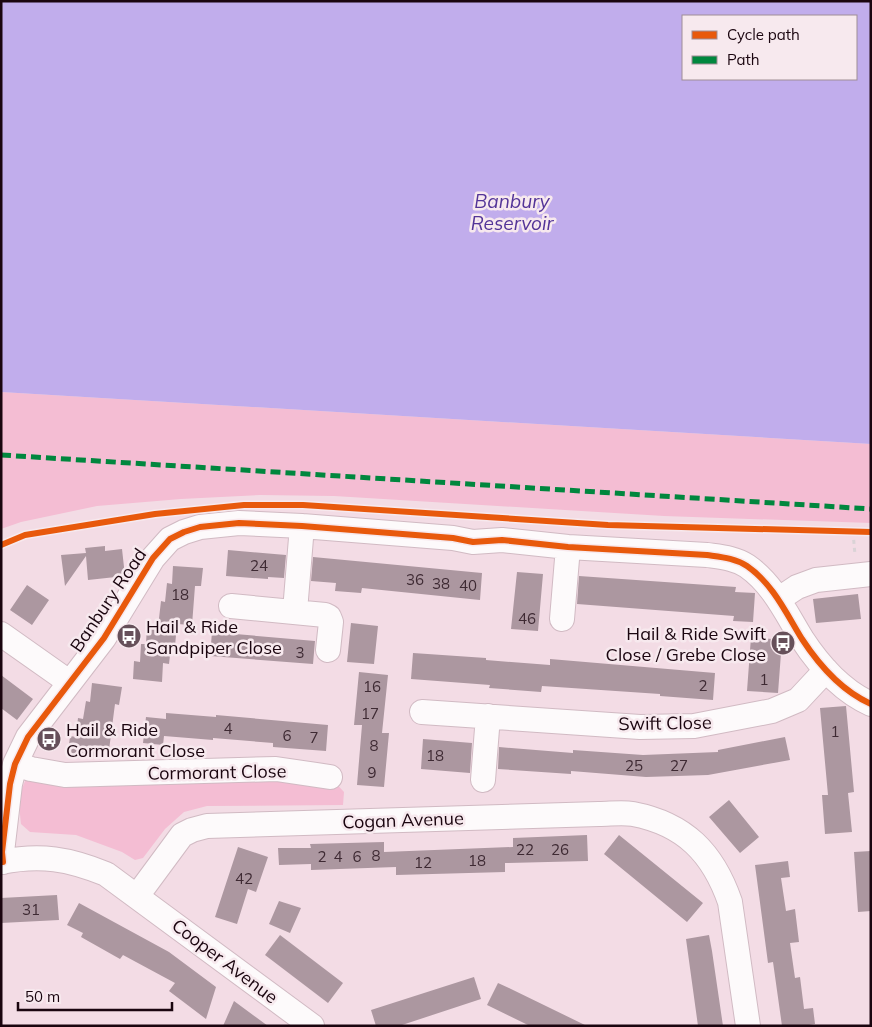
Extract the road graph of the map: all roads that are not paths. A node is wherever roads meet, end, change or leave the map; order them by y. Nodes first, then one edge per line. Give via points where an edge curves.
1 (302, 526) junction
2 (568, 547) junction
3 (871, 574) edge
4 (779, 599) junction
5 (231, 606) dead end
6 (295, 612) junction
7 (562, 619) dead end
8 (1, 634) edge
9 (328, 650) dead end
10 (826, 670) junction
11 (69, 682) junction
12 (871, 704) edge
13 (422, 712) dead end
14 (488, 716) junction
15 (15, 764) junction
16 (330, 777) dead end
17 (483, 780) dead end
18 (2, 862) edge
19 (137, 896) junction
20 (312, 1026) edge
21 (748, 1026) edge

1 - 2 street, Banbury Road
1 - 6 street
1 - 11 street, Banbury Road via 210,525 170,539 153,558 104,638
2 - 4 street, Banbury Road via 730,558 762,578
2 - 7 street
3 - 4 street via 816,580
4 - 10 street, Banbury Road via 806,645
5 - 6 street
6 - 9 street via 329,618
8 - 11 street
10 - 12 street, Banbury Road
10 - 14 street, Swift Close via 798,700 772,711 694,726 640,727
11 - 15 street, Banbury Road via 28,737
13 - 14 street, Swift Close
14 - 17 street
15 - 16 street, Cormorant Close via 64,775 276,769
15 - 18 street, Banbury Road via 6,808
18 - 19 street, Cooper Avenue via 34,857 80,864 106,874
19 - 20 street, Cooper Avenue
19 - 21 street, Cogan Avenue via 182,835 207,826 631,814 656,820 682,833 702,849 715,867 730,902

